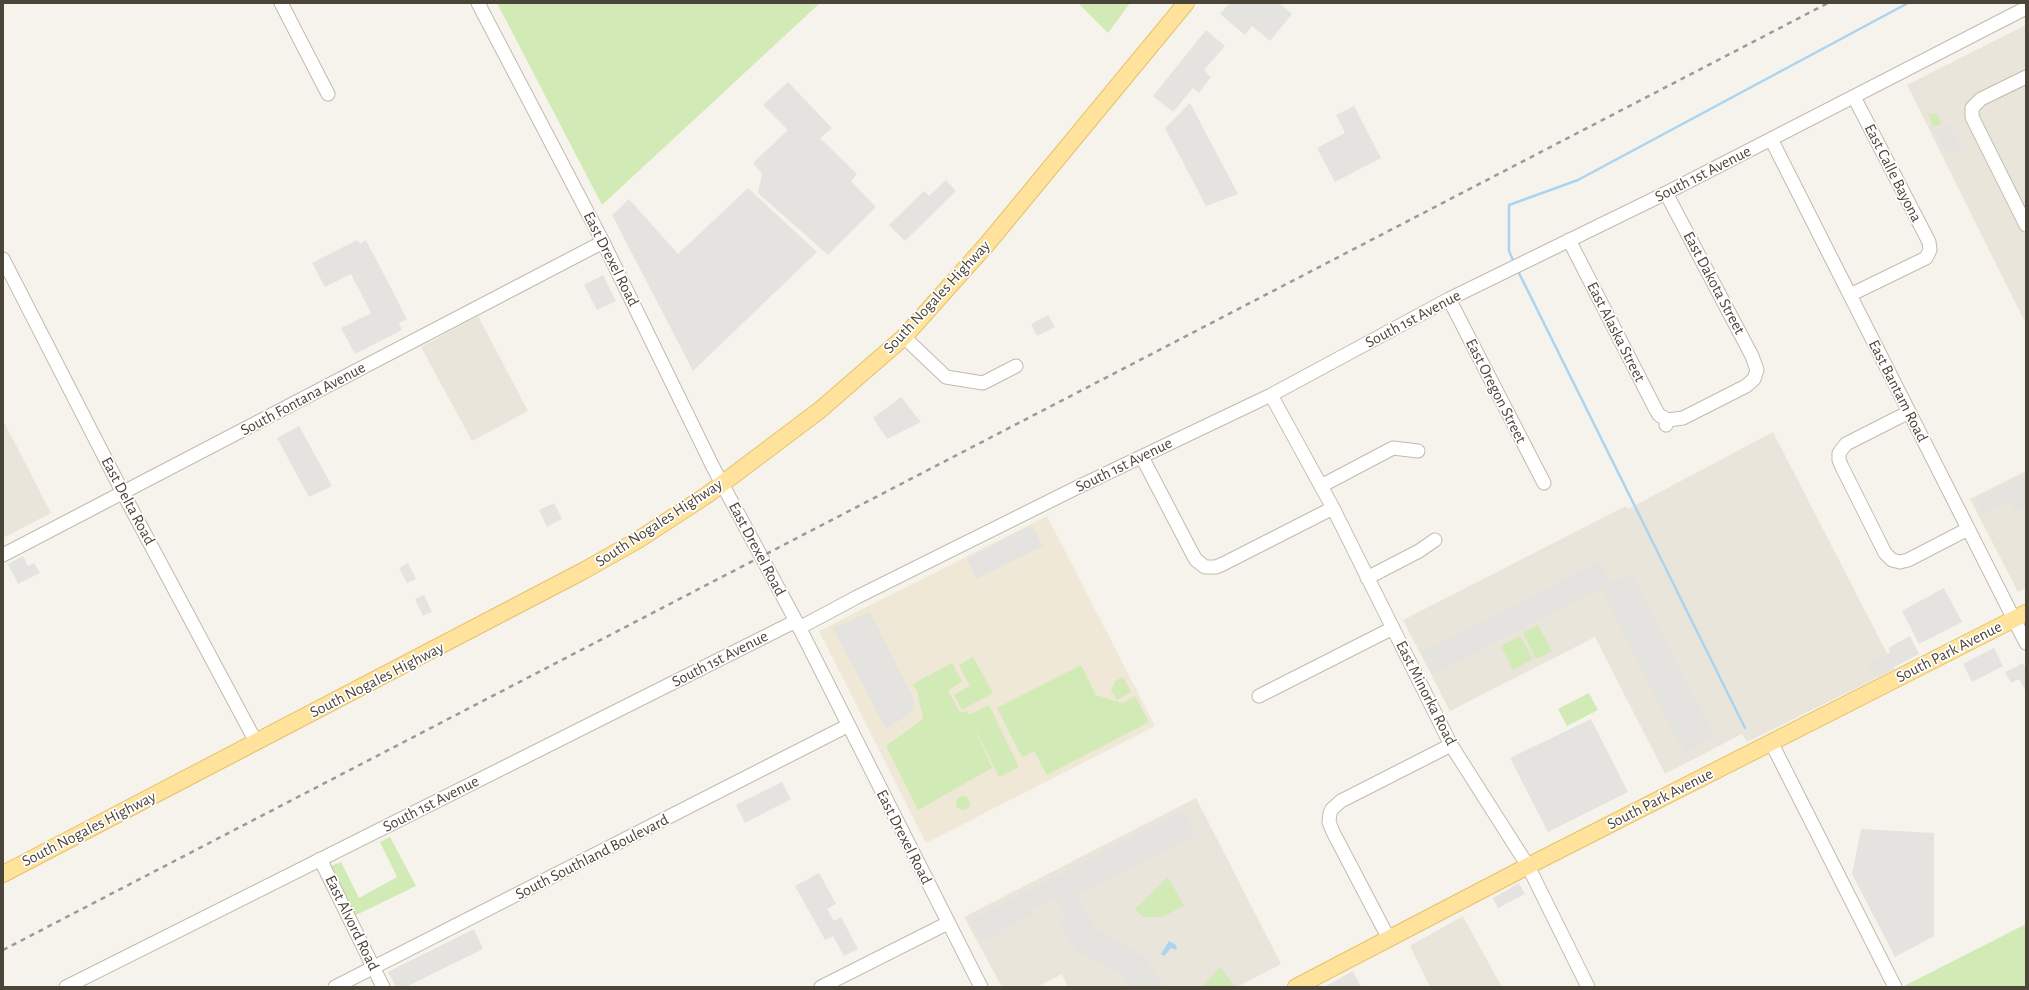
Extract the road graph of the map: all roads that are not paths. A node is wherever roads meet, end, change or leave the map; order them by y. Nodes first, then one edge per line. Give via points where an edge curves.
1 (281, 3) edge
2 (478, 3) edge
3 (1186, 3) edge
4 (2026, 8) edge
5 (2026, 77) edge
6 (328, 94) dead end
7 (1854, 97) junction
8 (1771, 139) junction
9 (1666, 193) junction
10 (2026, 226) edge
11 (1569, 240) junction
12 (603, 242) junction
13 (3, 259) edge
14 (1850, 295) junction
15 (1449, 300) junction
16 (904, 337) junction
17 (1016, 366) dead end
18 (1760, 375) joint
19 (1270, 394) junction
20 (1909, 412) junction
21 (1418, 451) dead end
22 (1142, 457) junction
23 (721, 483) junction
24 (1544, 483) dead end
25 (1321, 486) junction
26 (123, 493) junction
27 (1333, 508) junction
28 (1968, 529) junction
29 (1435, 540) dead end
30 (3, 556) edge
31 (1367, 578) junction
32 (2020, 616) edge
33 (797, 625) junction
34 (1393, 628) junction
35 (2026, 643) edge
36 (1259, 696) dead end
37 (847, 726) junction
38 (256, 742) junction
39 (1771, 742) junction
40 (1452, 745) junction
41 (320, 859) junction
42 (1528, 866) junction
43 (3, 874) edge
44 (948, 923) junction
45 (1389, 939) junction
46 (373, 968) junction
47 (66, 987) edge
48 (335, 987) edge
49 (383, 987) edge
50 (821, 987) edge
51 (981, 987) edge
52 (1296, 987) edge
53 (1588, 987) edge
54 (1896, 987) edge

1 - 6 street
2 - 12 street, East Drexel Road
3 - 16 main road, South Nogales Highway via 988,243
4 - 7 street, South 1st Avenue
5 - 10 street via 1981,99 1972,108 1972,117
7 - 8 street, South 1st Avenue
7 - 14 street, East Calle Bayona via 1935,252
8 - 9 street, South 1st Avenue
8 - 14 street, East Bantam Road
9 - 11 street, South 1st Avenue
9 - 18 street, East Dakota Street
11 - 15 street, South 1st Avenue
11 - 18 street, East Alaska Street via 1656,410 1667,423 1683,418 1746,386
12 - 23 street, East Drexel Road
12 - 26 street, South Fontana Avenue
13 - 26 street, East Delta Road
14 - 20 street, East Bantam Road
15 - 19 street, South 1st Avenue
15 - 24 street, East Oregon Street
16 - 17 street via 946,377 983,383
16 - 23 main road, South Nogales Highway via 820,410
19 - 22 street, South 1st Avenue
19 - 25 street, East Minorka Road
20 - 28 street, East Bantam Road
20 - 28 street via 1850,441 1837,451 1842,467 1885,553 1894,563 1908,560
21 - 25 street via 1393,448
22 - 27 street via 1191,551 1204,569 1223,564
22 - 33 street, South 1st Avenue
23 - 33 street, East Drexel Road
23 - 38 main road, South Nogales Highway via 707,496 644,536 582,571
25 - 27 street, East Minorka Road
26 - 30 street, South Fontana Avenue
26 - 38 street, East Delta Road
27 - 31 street, East Minorka Road
28 - 32 street, East Bantam Road
29 - 31 street
31 - 34 street, East Minorka Road
32 - 35 street, East Bantam Road
32 - 39 main road, South Park Avenue
33 - 37 street, East Drexel Road
33 - 41 street, South 1st Avenue
34 - 36 street
34 - 40 street, East Minorka Road
37 - 44 street, East Drexel Road
37 - 46 street, South Southland Boulevard
38 - 43 main road, South Nogales Highway
39 - 42 main road, South Park Avenue
39 - 54 street
40 - 42 street, East Minorka Road
40 - 45 street via 1341,801 1327,811 1333,832
41 - 46 street, East Alvord Road
41 - 47 street, South 1st Avenue
42 - 45 main road, South Park Avenue
42 - 53 street, East Minorka Road
44 - 50 street
44 - 51 street, East Drexel Road
45 - 52 main road, South Park Avenue
46 - 48 street, South Southland Boulevard
46 - 49 street, East Alvord Road

